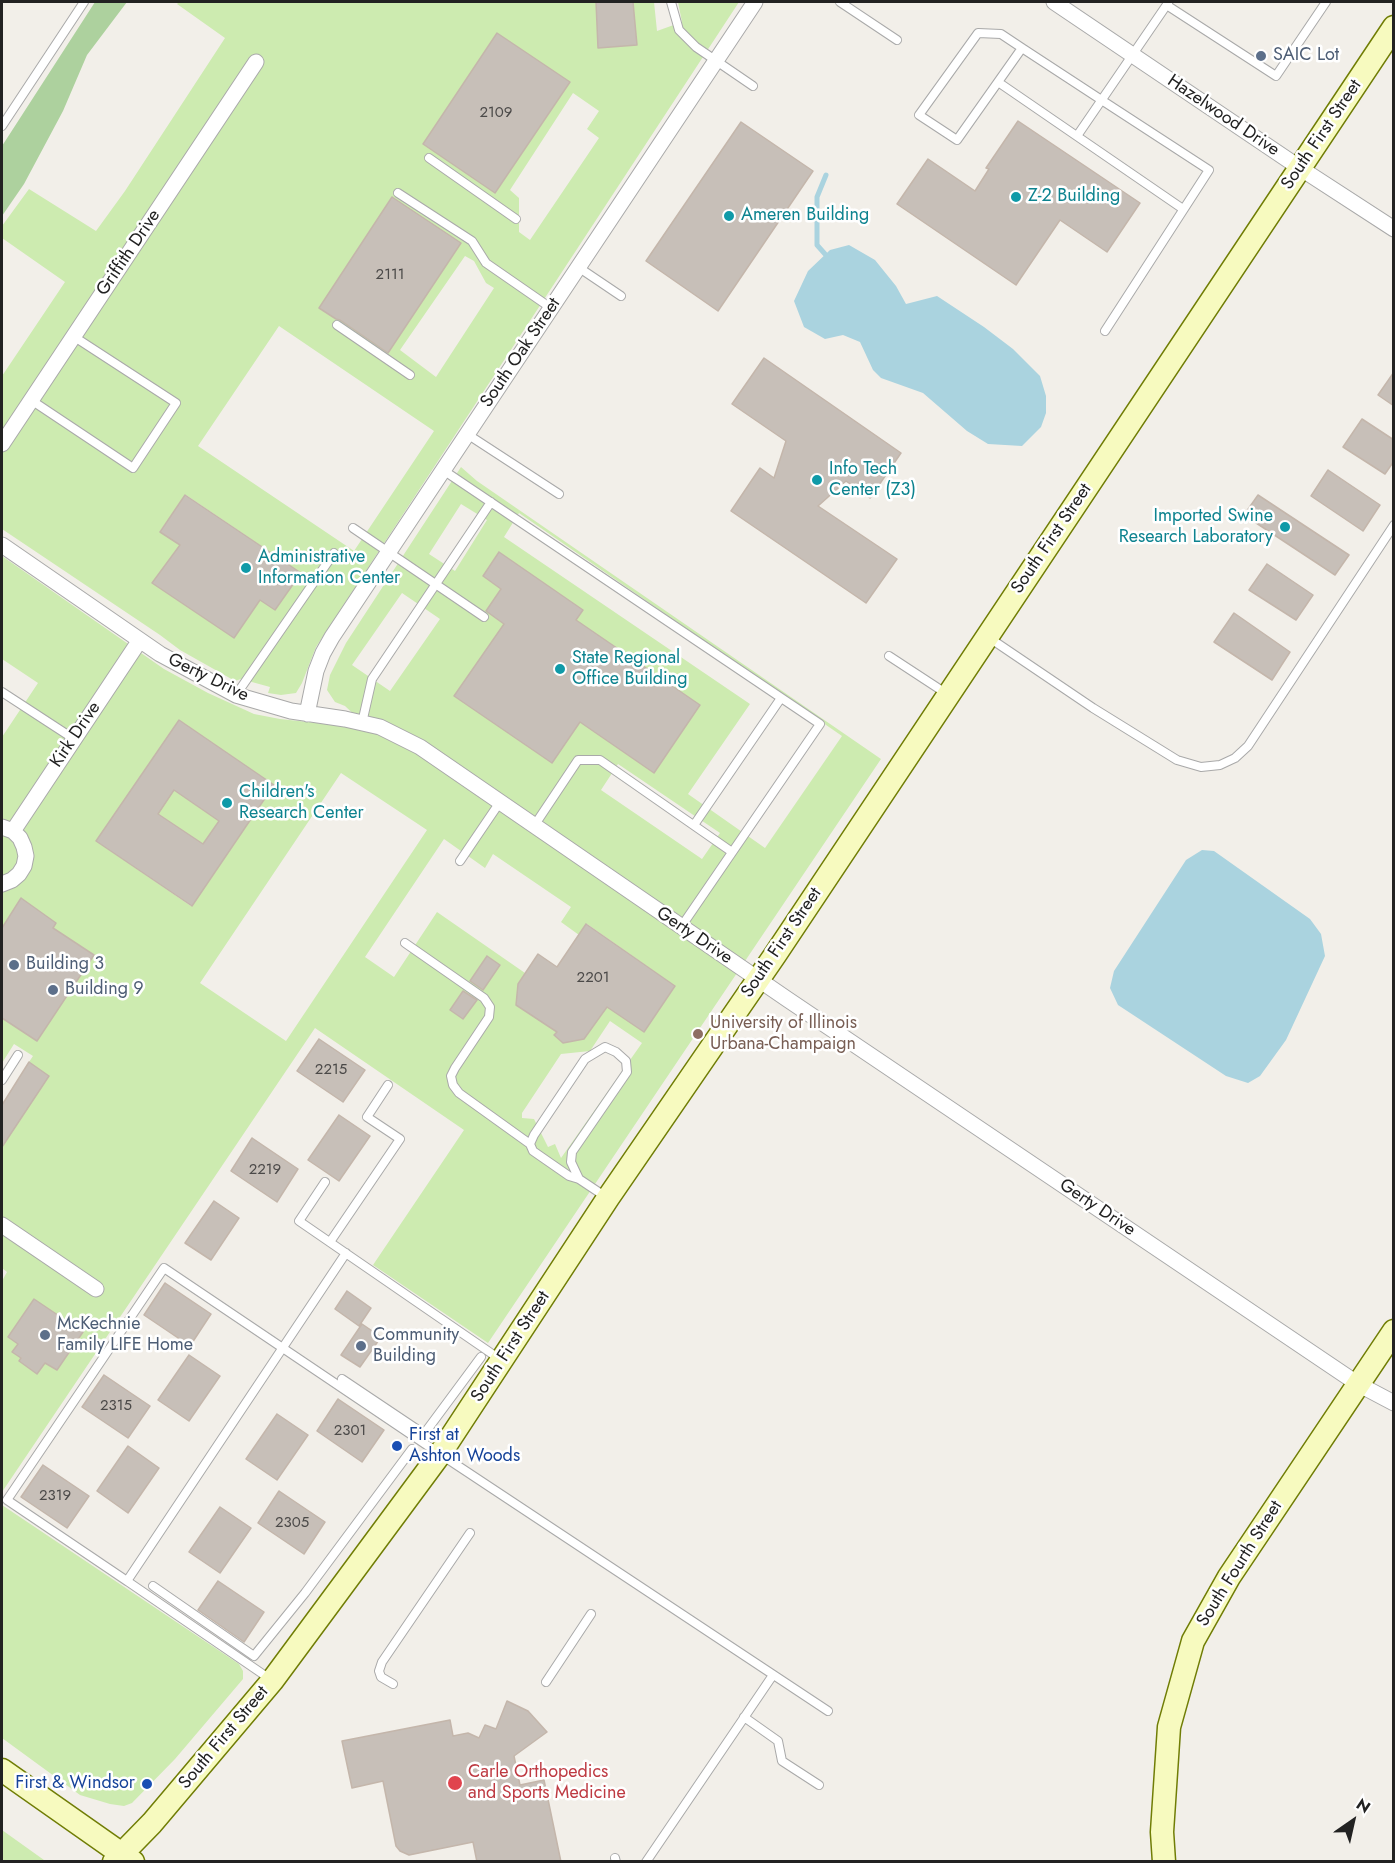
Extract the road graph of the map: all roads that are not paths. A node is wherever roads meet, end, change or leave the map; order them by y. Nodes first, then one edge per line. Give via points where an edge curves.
1 (84, 2) edge
2 (671, 2) edge
3 (755, 2) edge
4 (840, 2) edge
5 (1054, 2) edge
6 (1326, 2) edge
7 (1168, 4) edge
8 (1394, 27) edge
9 (897, 40) dead end
10 (1022, 48) junction
11 (1133, 56) junction
12 (716, 61) junction
13 (256, 62) dead end
14 (998, 82) junction
15 (753, 86) dead end
16 (1103, 101) junction
17 (2, 126) edge
18 (1077, 136) junction
19 (429, 158) dead end
20 (1300, 168) junction
21 (398, 193) dead end
22 (1183, 209) junction
23 (516, 219) dead end
24 (1394, 229) edge
25 (578, 267) junction
26 (621, 296) dead end
27 (551, 308) junction
28 (337, 325) dead end
29 (1105, 331) dead end
30 (73, 336) junction
31 (410, 375) dead end
32 (31, 400) junction
33 (467, 434) junction
34 (2, 444) edge
35 (443, 470) junction
36 (559, 494) dead end
37 (491, 502) junction
38 (1394, 525) edge
39 (353, 528) dead end
40 (2, 544) edge
41 (389, 552) junction
42 (334, 553) dead end
43 (436, 584) junction
44 (484, 617) dead end
45 (987, 636) junction
46 (140, 640) junction
47 (889, 656) dead end
48 (2, 692) edge
49 (947, 694) junction
50 (236, 695) junction
51 (781, 698) junction
52 (307, 714) junction
53 (362, 723) junction
54 (74, 739) junction
55 (500, 802) junction
56 (694, 825) junction
57 (534, 826) junction
58 (7, 829) edge
59 (732, 852) junction
60 (460, 861) dead end
61 (2, 884) edge
62 (681, 927) junction
63 (405, 943) dead end
64 (758, 979) junction
65 (18, 1055) dead end
66 (2, 1080) edge
67 (388, 1085) dead end
68 (530, 1144) junction
69 (579, 1179) junction
70 (325, 1182) dead end
71 (608, 1198) junction
72 (2, 1225) edge
73 (330, 1242) junction
74 (346, 1253) junction
75 (96, 1289) dead end
76 (1394, 1331) edge
77 (282, 1348) junction
78 (491, 1359) junction
79 (342, 1378) dead end
80 (1358, 1384) junction
81 (1394, 1402) edge
82 (412, 1449) dead end
83 (440, 1454) junction
84 (470, 1533) dead end
85 (127, 1581) junction
86 (153, 1586) dead end
87 (591, 1614) dead end
88 (773, 1675) junction
89 (272, 1681) junction
90 (546, 1682) dead end
91 (393, 1684) dead end
92 (828, 1711) dead end
93 (744, 1717) junction
94 (2, 1770) edge
95 (819, 1785) dead end
96 (123, 1859) edge
97 (646, 1862) edge
98 (1164, 1862) edge

1 - 17 lane
2 - 12 lane via 679,30
3 - 12 street, South Oak Street
4 - 9 lane
5 - 11 street, Hazelwood Drive
6 - 7 lane via 1276,76
7 - 11 lane
8 - 20 street, South First Street
10 - 14 lane
10 - 14 lane via 1001,34 978,33 920,115 957,140
10 - 16 lane
11 - 16 lane
11 - 20 street, Hazelwood Drive
12 - 15 lane
12 - 25 street, South Oak Street
13 - 30 street, Griffith Drive
14 - 18 lane
16 - 18 lane
16 - 22 lane via 1209,170
18 - 22 lane
19 - 23 lane
20 - 24 street, Hazelwood Drive
20 - 45 street, South First Street
21 - 27 lane via 472,241 486,263
22 - 29 lane
25 - 26 lane
25 - 27 street, South Oak Street
27 - 33 street, South Oak Street
28 - 31 lane
30 - 32 street, Griffith Drive
30 - 32 lane via 176,403 133,468
32 - 34 street, Griffith Drive
33 - 35 street, South Oak Street
33 - 36 lane
35 - 37 lane
35 - 41 street, South Oak Street
37 - 43 lane
37 - 51 lane
38 - 45 lane via 1248,746 1220,765 1201,767 1177,760
39 - 41 lane
40 - 46 street, Gerty Drive
41 - 43 lane
41 - 52 street, South Oak Street via 323,653 315,671
42 - 50 lane
43 - 44 lane
43 - 53 lane via 372,679
45 - 49 street, South First Street
46 - 50 street, Gerty Drive
46 - 54 street, Kirk Drive
47 - 49 lane
48 - 54 lane
49 - 64 street, South First Street
50 - 52 street, Gerty Drive
51 - 56 lane
51 - 59 lane via 820,724
52 - 53 street, Gerty Drive
53 - 55 street, Gerty Drive via 380,727 420,747
54 - 58 street, Kirk Drive
55 - 57 street, Gerty Drive
55 - 60 lane
56 - 57 lane via 600,760 578,760
56 - 59 lane
57 - 62 street, Gerty Drive
58 - 61 street, Kirk Drive via 20,838 26,856 19,874
59 - 62 lane
62 - 64 street, Gerty Drive
63 - 68 lane via 484,998 490,1007 489,1017 454,1068 453,1085
64 - 71 street, South First Street
64 - 80 street, Gerty Drive
65 - 66 lane
67 - 73 lane via 367,1117 400,1140
68 - 69 lane via 533,1151 568,1176
68 - 69 lane via 585,1059 605,1047 616,1052 626,1061 627,1072 572,1152 571,1162
69 - 71 lane
70 - 73 lane via 299,1221
71 - 78 street, South First Street
72 - 75 street
73 - 74 lane
74 - 77 lane
74 - 78 lane
76 - 80 street, South Fourth Street
77 - 83 lane
77 - 85 lane
77 - 85 lane via 164,1268 7,1500
78 - 79 lane via 424,1434
78 - 83 street, South First Street
80 - 81 street, Gerty Drive
80 - 98 street, South Fourth Street via 1229,1577 1193,1641 1169,1727 1161,1832
82 - 86 lane via 255,1656
83 - 88 lane
83 - 89 street, South First Street
84 - 91 lane via 382,1662 381,1677
85 - 89 lane
87 - 90 lane
88 - 92 lane
88 - 93 lane
89 - 96 street, South First Street
93 - 95 lane via 778,1741 782,1761
93 - 97 lane
94 - 96 street

